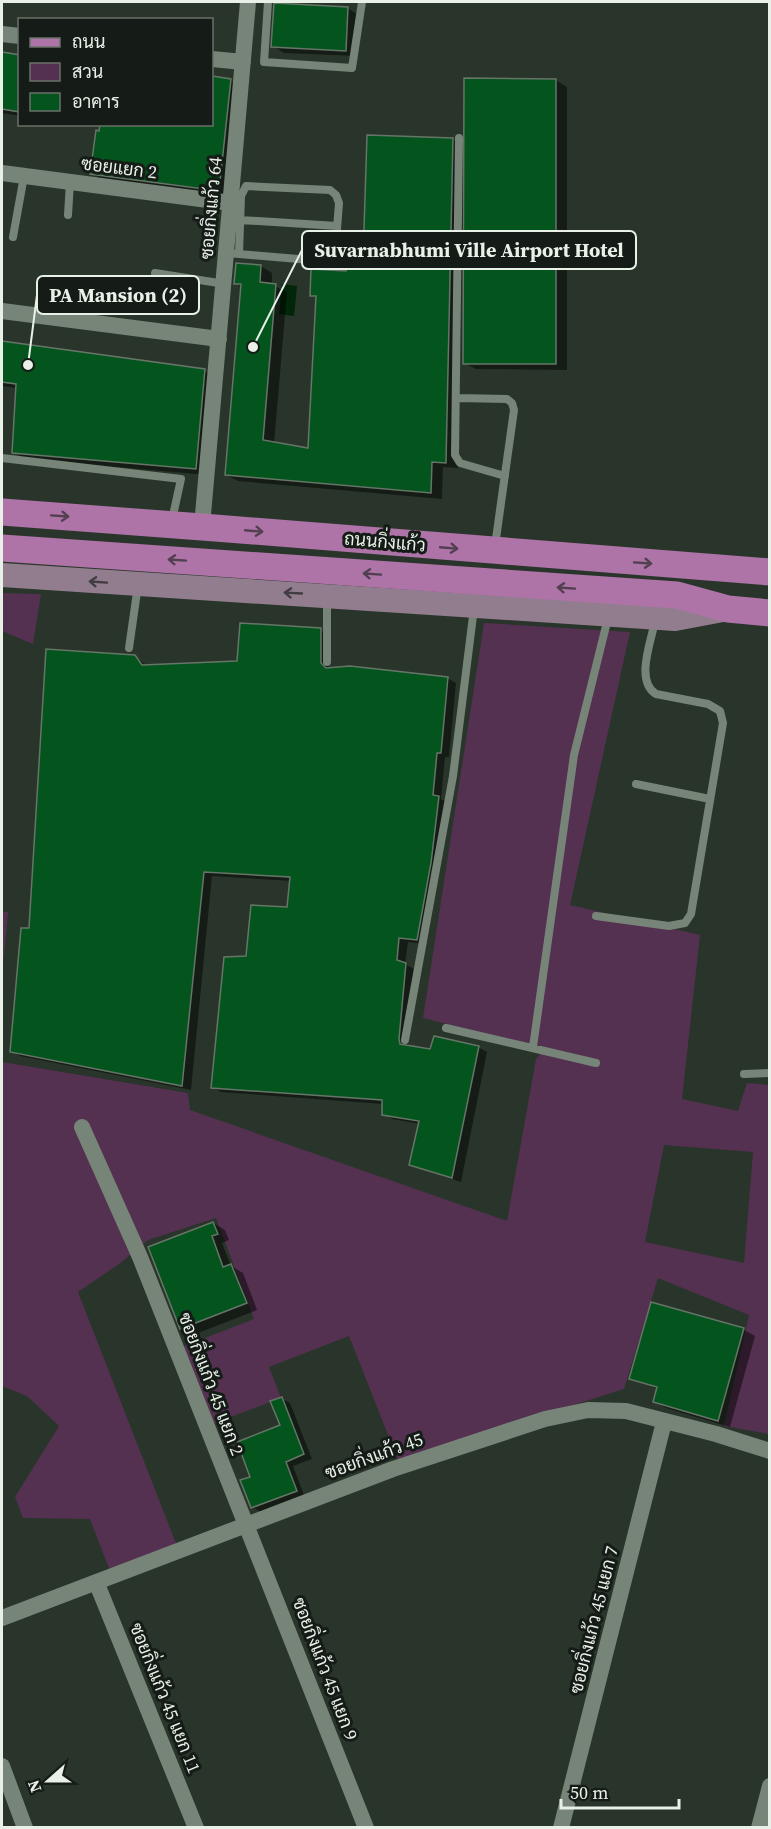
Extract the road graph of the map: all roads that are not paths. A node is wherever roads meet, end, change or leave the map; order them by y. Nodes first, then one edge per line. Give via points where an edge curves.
1 (248, 2) edge
2 (268, 2) edge
3 (362, 2) edge
4 (2, 34) edge
5 (18, 36) edge
6 (213, 59) edge
7 (243, 62) junction
8 (459, 138) dead end
9 (2, 173) edge
10 (24, 176) junction
11 (70, 182) junction
12 (231, 203) junction
13 (68, 215) dead end
14 (240, 220) junction
15 (337, 226) junction
16 (13, 237) dead end
17 (233, 254) junction
18 (155, 273) dead end
19 (225, 284) junction
20 (2, 311) edge
21 (219, 339) junction
22 (458, 398) junction
23 (2, 458) edge
24 (506, 476) junction
25 (2, 512) edge
26 (172, 524) junction
27 (202, 526) junction
28 (2, 548) edge
29 (494, 552) junction
30 (770, 572) edge
31 (2, 575) edge
32 (138, 585) junction
33 (327, 595) junction
34 (474, 606) junction
35 (728, 609) junction
36 (770, 613) edge
37 (608, 615) junction
38 (656, 618) junction
39 (129, 648) dead end
40 (327, 662) dead end
41 (636, 784) dead end
42 (710, 799) junction
43 (596, 916) dead end
44 (446, 1028) dead end
45 (405, 1040) dead end
46 (533, 1047) junction
47 (596, 1063) dead end
48 (770, 1073) edge
49 (744, 1074) dead end
50 (82, 1127) dead end
51 (664, 1422) junction
52 (770, 1451) edge
53 (247, 1524) junction
54 (97, 1584) junction
55 (2, 1618) edge
56 (2, 1766) edge
57 (770, 1786) edge
58 (25, 1827) edge
59 (196, 1827) edge
60 (366, 1827) edge
61 (561, 1827) edge
62 (759, 1827) edge

1 - 7 street, ซอยกิ่งแก้ว 64
2 - 3 lane via 264,62 352,68
4 - 5 street
6 - 7 street
7 - 12 street, ซอยกิ่งแก้ว 64
8 - 22 lane
9 - 10 street, ซอยแยก 2
10 - 11 street, ซอยแยก 2
10 - 16 lane
11 - 12 street, ซอยแยก 2
11 - 13 lane
12 - 17 street, ซอยกิ่งแก้ว 64
14 - 15 lane
14 - 15 lane via 242,191 252,185 330,190 339,202
14 - 17 lane
15 - 17 lane via 332,259
17 - 19 street, ซอยกิ่งแก้ว 64
18 - 19 lane
19 - 21 street, ซอยกิ่งแก้ว 64
20 - 21 street
21 - 27 street, ซอยกิ่งแก้ว 64
22 - 24 lane via 457,460
22 - 24 lane via 507,399 512,403
23 - 26 lane via 181,479
24 - 29 lane
25 -> 26 main road, ถนนกิ่งแก้ว
26 - 27 main road, ถนนกิ่งแก้ว
27 -> 29 main road, ถนนกิ่งแก้ว
35 -> 28 main road, ถนนกิ่งแก้ว via 677,595
29 -> 30 main road, ถนนกิ่งแก้ว
32 -> 31 main road, ถนนกิ่งแก้ว
33 -> 32 main road, ถนนกิ่งแก้ว
32 - 39 lane
33 - 34 main road, ถนนกิ่งแก้ว
33 - 40 lane
34 - 37 main road, ถนนกิ่งแก้ว
34 - 45 lane via 453,776
35 - 36 main road, ถนนกิ่งแก้ว
35 - 38 main road, ถนนกิ่งแก้ว via 675,619
37 - 38 main road, ถนนกิ่งแก้ว
37 - 46 lane via 574,755
38 - 42 lane via 645,681 650,690 708,704 720,711 723,723
41 - 42 lane
42 - 43 lane via 692,914 685,923 669,926
44 - 46 lane
46 - 47 lane
48 - 49 lane
50 - 53 street, ซอยกิ่งแก้ว 45 แยก 2 via 140,1257
51 - 52 street, ซอยกิ่งแก้ว 45
51 - 53 street, ซอยกิ่งแก้ว 45 via 626,1412 588,1410 545,1419 393,1469
51 - 61 street, ซอยกิ่งแก้ว 45 แยก 7
53 - 54 street, ซอยกิ่งแก้ว 45
53 - 60 street, ซอยกิ่งแก้ว 45 แยก 9
54 - 55 street, ซอยกิ่งแก้ว 45
54 - 59 street, ซอยกิ่งแก้ว 45 แยก 11
56 - 58 street
57 - 62 street

